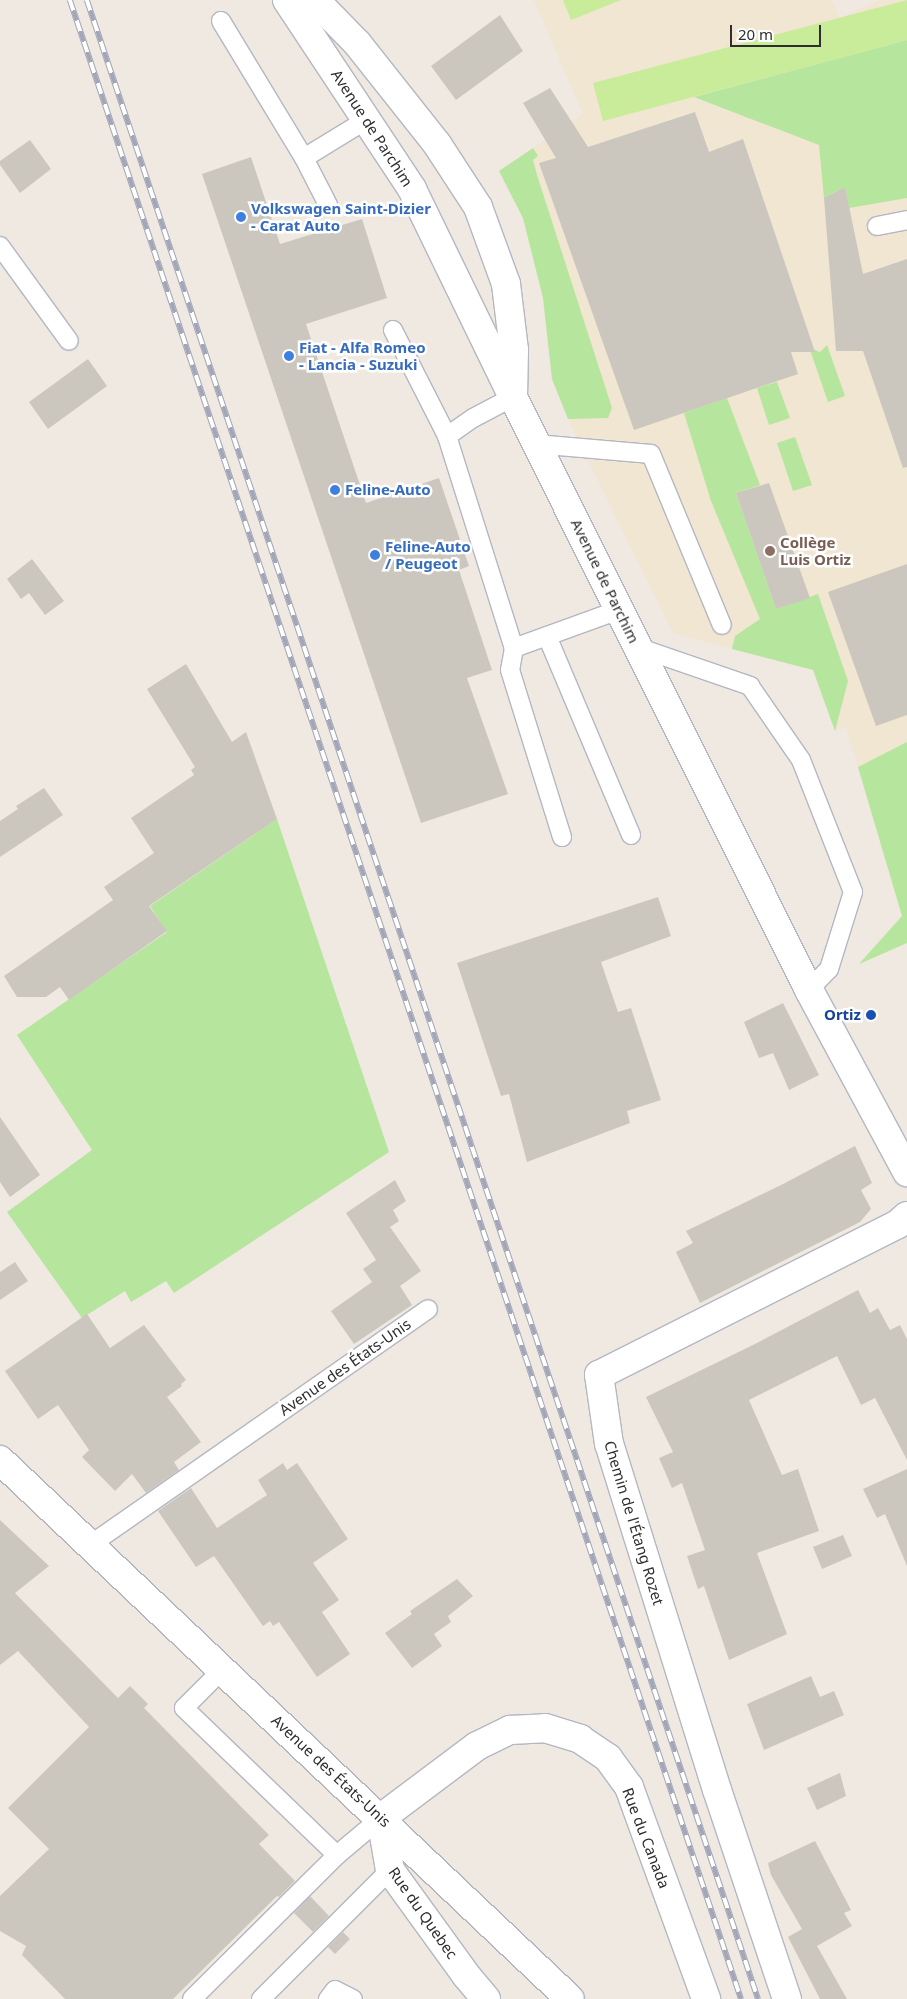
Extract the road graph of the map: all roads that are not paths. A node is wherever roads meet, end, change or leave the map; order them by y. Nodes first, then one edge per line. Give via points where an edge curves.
1 (287, 0) edge
2 (315, 0) edge
3 (221, 21) dead end
4 (366, 120) junction
5 (304, 158) junction
6 (328, 205) dead end
7 (907, 220) edge
8 (877, 226) dead end
9 (0, 246) edge
10 (393, 330) dead end
11 (69, 341) dead end
12 (513, 397) junction
13 (447, 436) junction
14 (536, 444) junction
15 (619, 610) junction
16 (722, 625) dead end
17 (547, 636) junction
18 (637, 647) junction
19 (514, 648) junction
20 (631, 835) dead end
21 (562, 837) dead end
22 (809, 990) junction
23 (907, 1172) edge
24 (907, 1216) edge
25 (428, 1309) dead end
26 (0, 1460) edge
27 (90, 1545) junction
28 (223, 1669) junction
29 (381, 1818) junction
30 (337, 1855) junction
31 (390, 1870) junction
32 (192, 1999) edge
33 (261, 1999) edge
34 (328, 1999) edge
35 (353, 1999) edge
36 (486, 1999) edge
37 (570, 1999) edge
38 (706, 1999) edge
39 (787, 1999) edge

1 - 4 street, Avenue de Parchim
2 - 12 street via 357,43 437,144 478,207 506,284 514,350
3 - 5 lane
4 - 5 lane
4 - 12 street, Avenue de Parchim via 412,189
5 - 6 lane
7 - 8 lane
9 - 11 lane
10 - 13 lane
12 - 13 lane
12 - 14 street, Avenue de Parchim
13 - 19 lane
14 - 15 street, Avenue de Parchim
14 - 16 lane via 651,454
15 - 17 lane
15 - 18 street, Avenue de Parchim
17 - 19 lane
17 - 20 lane
18 - 22 street, Avenue de Parchim
18 - 22 lane via 750,686 801,760 853,892 828,968
19 - 21 lane via 510,670
22 - 23 street, Avenue de Parchim
24 - 39 street, Chemin de l'Étang Rozet via 898,1224 599,1375 609,1444 717,1790
25 - 27 lane, Avenue des États-Unis
26 - 27 street, Avenue des États-Unis
27 - 28 street, Avenue des États-Unis
28 - 29 street, Avenue des États-Unis
28 - 30 lane via 184,1708
29 - 30 lane
29 - 31 street, Rue du Quebec
29 - 37 street, Avenue des États-Unis
29 - 38 street, Rue du Canada via 477,1746 510,1730 544,1728 580,1739 608,1758 629,1788
30 - 32 lane
31 - 33 lane
31 - 36 street, Rue du Quebec
34 - 35 lane via 335,1990

